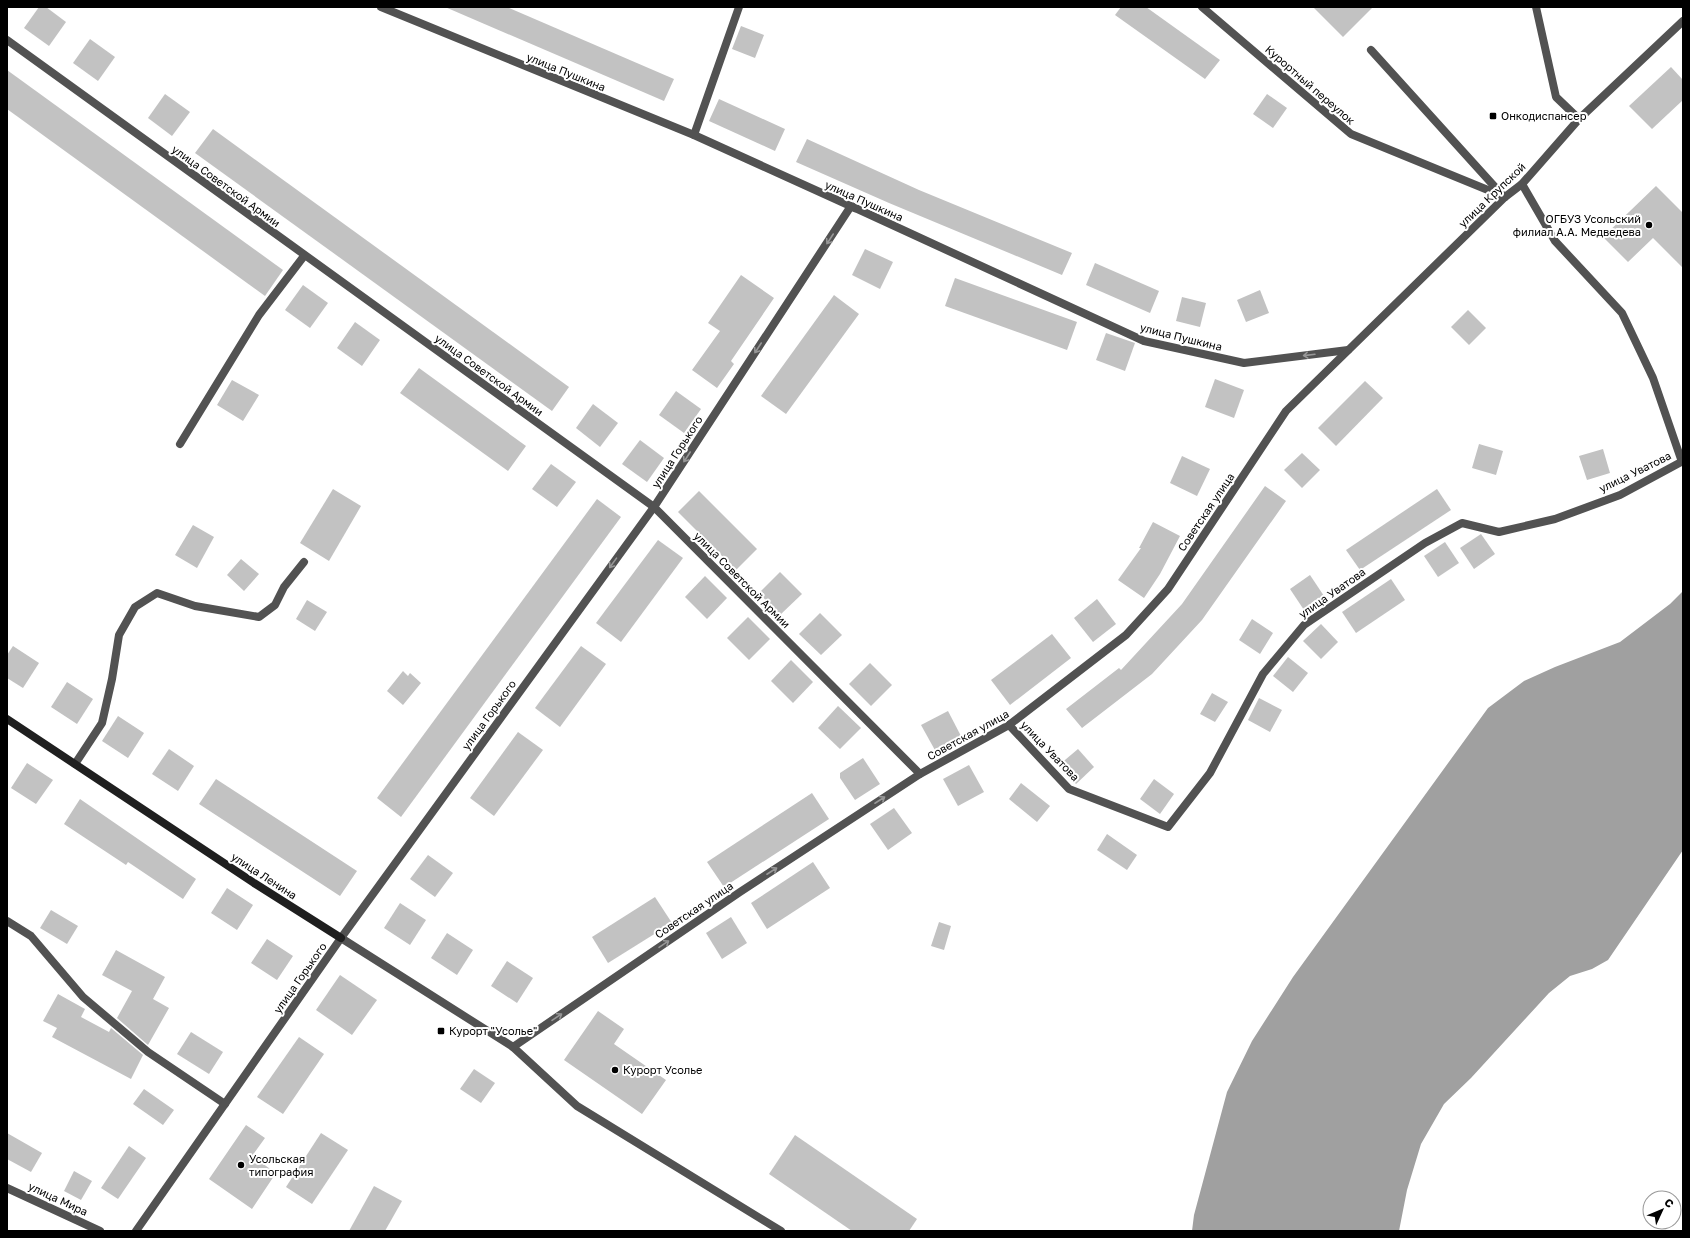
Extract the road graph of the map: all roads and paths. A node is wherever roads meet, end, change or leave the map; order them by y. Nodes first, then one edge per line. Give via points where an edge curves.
1 (381, 7) edge
2 (739, 7) edge
3 (1202, 7) edge
4 (1536, 7) edge
5 (1683, 21) edge
6 (7, 40) edge
7 (1371, 50) dead end
8 (1579, 119) junction
9 (694, 135) junction
10 (1522, 184) junction
11 (1505, 197) junction
12 (851, 206) junction
13 (304, 256) junction
14 (1348, 350) junction
15 (180, 444) dead end
16 (1683, 461) edge
17 (654, 507) junction
18 (304, 562) dead end
19 (7, 719) edge
20 (1009, 725) junction
21 (76, 764) junction
22 (920, 774) junction
23 (7, 921) edge
24 (341, 938) junction
25 (513, 1047) junction
26 (225, 1104) junction
27 (7, 1188) edge
28 (100, 1231) edge
29 (136, 1231) edge
30 (781, 1231) edge

1 - 9 street, улица Пушкина
2 - 9 street
3 - 11 street, Курортный переулок via 1351,134
4 - 8 street via 1556,97
5 - 8 street, улица Крупской
6 - 13 street, улица Советской Армии
7 - 11 street
8 - 10 street, улица Крупской
9 - 12 street, улица Пушкина
10 - 11 street, улица Крупской
10 - 16 street via 1555,241 1622,313 1653,378
11 - 14 street, улица Крупской
14 -> 12 street, улица Пушкина via 1244,363 1144,341
12 -> 17 street, улица Горького
13 - 15 street via 259,314
13 - 17 street, улица Советской Армии
14 - 20 street, Советская улица via 1286,411 1168,589 1126,635
16 - 20 street, улица Уватова via 1620,495 1555,519 1499,532 1462,523 1425,543 1304,625 1263,674 1210,773 1168,827 1069,789
17 - 22 street, улица Советской Армии
17 -> 24 street, улица Горького
18 - 21 street via 284,587 275,605 259,617 195,606 157,593 135,607 119,635 102,723
19 - 21 main road, улица Ленина
20 - 22 street, Советская улица
21 - 24 main road, улица Ленина via 254,884
25 -> 22 street, Советская улица via 740,892
23 - 26 street via 31,936 83,997 148,1052
24 - 25 street, улица Ленина
24 - 26 street, улица Горького
25 - 30 street, улица Ленина via 577,1106
26 - 29 street, улица Горького
27 - 28 street, улица Мира

